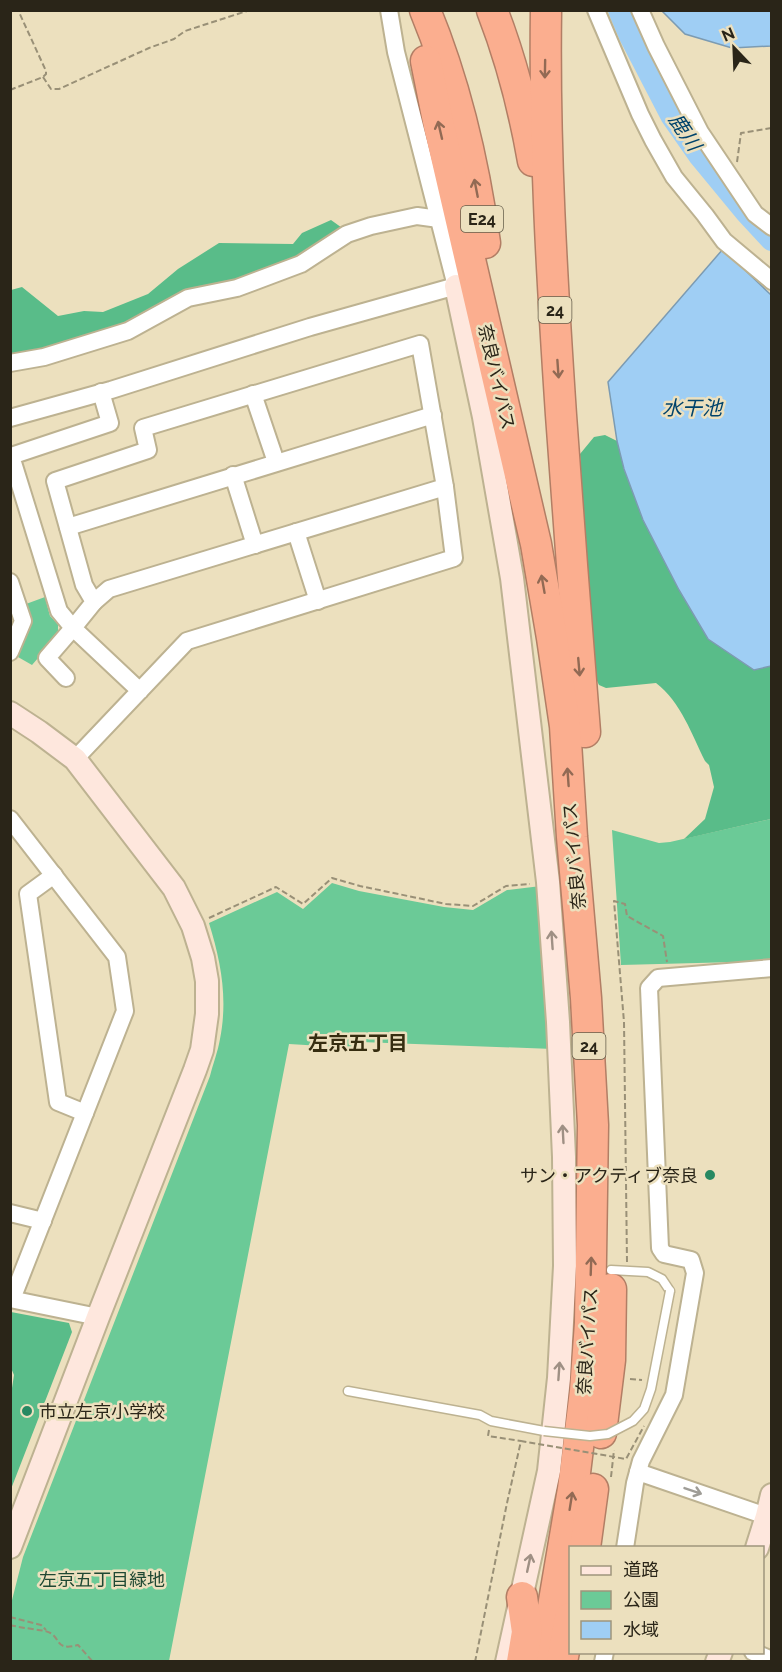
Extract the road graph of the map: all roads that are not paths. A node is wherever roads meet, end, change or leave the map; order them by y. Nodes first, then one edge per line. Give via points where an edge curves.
1 (389, 10) edge
2 (425, 10) edge
3 (492, 10) edge
4 (546, 10) edge
5 (596, 10) edge
6 (640, 10) edge
7 (426, 61) dead end
8 (438, 219) junction
9 (771, 227) edge
10 (771, 281) edge
11 (456, 286) junction
12 (556, 337) junction
13 (10, 363) edge
14 (101, 392) junction
15 (253, 394) junction
16 (433, 415) junction
17 (10, 418) edge
18 (510, 433) junction
19 (276, 462) junction
20 (233, 476) junction
21 (445, 487) junction
22 (68, 526) junction
23 (296, 532) junction
24 (255, 545) junction
25 (10, 582) edge
26 (318, 601) junction
27 (94, 602) junction
28 (73, 628) junction
29 (10, 652) edge
30 (66, 678) dead end
31 (140, 692) junction
32 (10, 713) edge
33 (75, 759) junction
34 (10, 819) edge
35 (54, 875) junction
36 (771, 968) edge
37 (85, 1113) junction
38 (10, 1213) edge
39 (43, 1221) junction
40 (619, 1270) junction
41 (11, 1299) edge
42 (98, 1317) junction
43 (348, 1391) dead end
44 (638, 1472) junction
45 (770, 1509) edge
46 (585, 1546) edge
47 (625, 1546) edge
48 (758, 1546) edge
49 (10, 1547) edge
50 (522, 1597) junction
51 (569, 1624) edge
52 (756, 1654) edge
53 (771, 1660) edge
54 (507, 1662) edge
55 (522, 1662) edge
56 (538, 1662) edge
57 (562, 1662) edge

1 - 8 street
18 -> 2 highway, E24 via 475,180 451,83
3 - 12 highway via 528,130
4 -> 12 highway, 奈良バイパス / 24 via 548,186
5 - 10 street via 640,114 674,177 724,241
6 - 9 street via 700,132 755,214
18 -> 7 highway, 奈良バイパス / 24
8 - 11 street
8 - 13 street via 417,216 347,234 301,264 237,288 188,298 128,331 44,357
11 - 14 street
50 -> 11 street via 549,1471 559,1378 565,1266 558,1023 548,882 512,578
12 -> 40 highway, 奈良バイパス / 24 via 609,1060
14 - 17 street
14 - 28 street via 110,423 11,456 59,611
15 - 16 street via 420,344
15 - 19 street
15 - 22 street via 143,428 148,450 55,481
16 - 19 street
16 - 21 street
56 -> 18 highway, 奈良バイパス / 24 via 553,1608 585,1391 593,1125 565,726 536,544
19 - 20 street
20 - 22 street
20 - 24 street
21 - 23 street
21 - 26 street via 454,558
22 - 27 street via 84,585
23 - 24 street
23 - 26 street
24 - 27 street via 109,589
25 - 29 street via 23,621
26 - 31 street via 188,641
27 - 28 street
28 - 30 street via 47,658
28 - 31 street
31 - 33 street
32 - 33 street
33 - 42 street via 174,888 193,926 203,958 208,998 202,1050
34 - 35 street
35 - 37 street via 117,957 124,1011
35 - 37 street via 28,894 58,1102
36 - 44 street via 658,978 649,988 660,1248 664,1254 691,1260 695,1273 675,1395
37 - 39 street
38 - 39 street
39 - 41 street
40 - 43 lane, bridge via 648,1272 662,1279 670,1291 644,1409 633,1421 608,1434 544,1431
40 - 46 highway, 奈良バイパス / 24
41 - 42 street
42 - 49 street
44 -> 45 street
44 - 47 street
45 - 48 street
50 - 54 street
50 - 55 highway via 527,1632
51 - 57 highway
52 - 53 street

